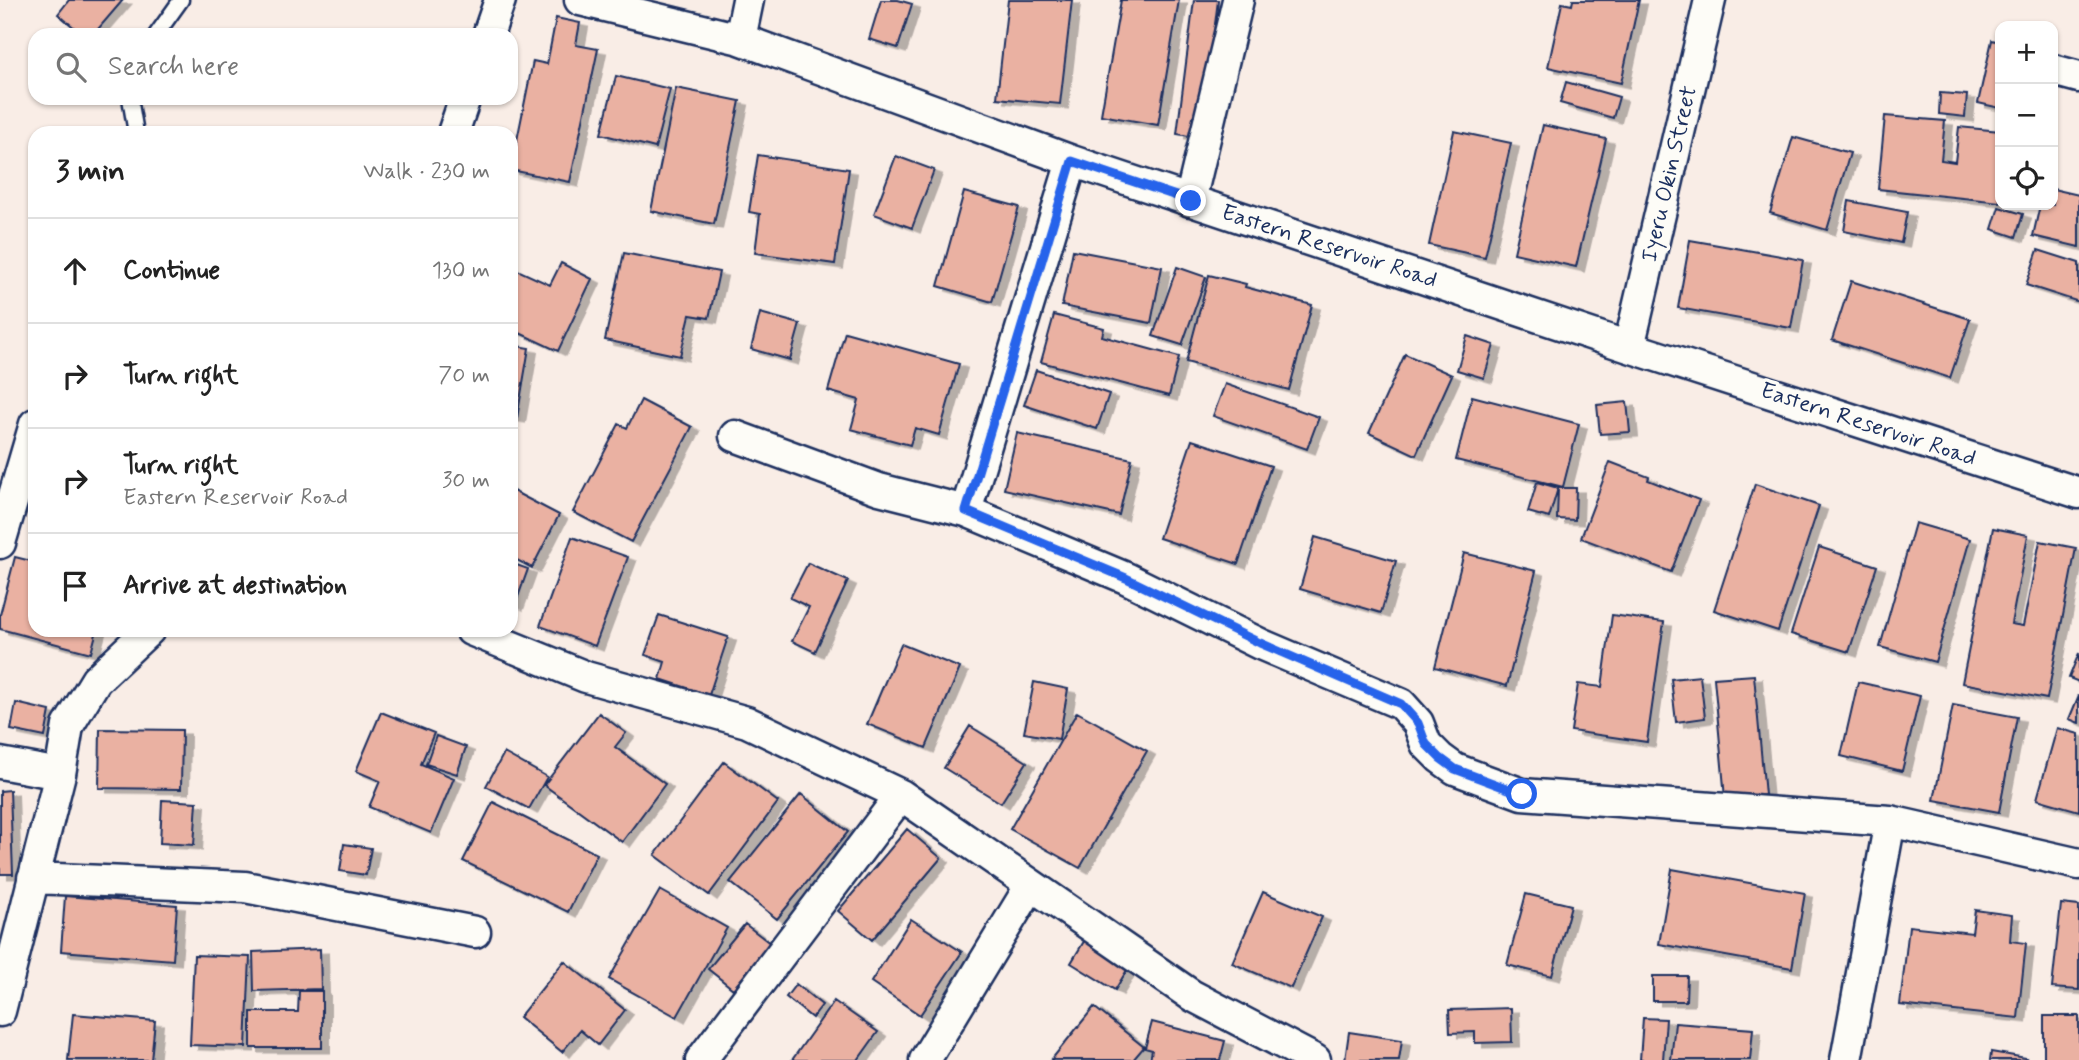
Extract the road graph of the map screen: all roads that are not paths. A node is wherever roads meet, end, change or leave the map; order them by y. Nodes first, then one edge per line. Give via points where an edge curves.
1 (181, 0) edge
2 (500, 0) edge
3 (580, 0) edge
4 (748, 0) edge
5 (1238, 0) edge
6 (1710, 0) edge
7 (161, 28) edge
8 (490, 28) edge
9 (740, 39) junction
10 (2058, 71) edge
11 (2079, 77) edge
12 (131, 105) edge
13 (463, 105) edge
14 (135, 126) edge
15 (455, 126) edge
16 (1072, 161) junction
17 (1191, 201) junction
18 (1629, 347) junction
19 (735, 436) dead end
20 (28, 448) edge
21 (2079, 494) edge
22 (966, 511) junction
23 (0, 543) edge
24 (142, 637) edge
25 (488, 637) edge
26 (0, 764) edge
27 (60, 774) junction
28 (901, 795) junction
29 (1890, 821) junction
30 (2079, 864) edge
31 (33, 878) junction
32 (1031, 885) junction
33 (474, 932) dead end
34 (6, 956) edge
35 (0, 1011) edge
36 (701, 1060) edge
37 (925, 1060) edge
38 (1315, 1060) edge
39 (1846, 1060) edge

1 - 7 lane
2 - 8 street
3 - 9 street, Eastern Reservoir Road
4 - 9 street
5 - 17 street
6 - 18 street, Iyeru Okin Street
9 - 16 street, Eastern Reservoir Road
10 - 11 street
12 - 14 lane
13 - 15 street
16 - 17 street, Eastern Reservoir Road
16 - 22 street
17 - 18 street, Eastern Reservoir Road
18 - 21 street, Eastern Reservoir Road
19 - 22 street via 879,489
20 - 23 street
22 - 29 street via 1126,578 1401,704 1440,758 1455,769 1522,794
24 - 27 street via 96,680 68,726
25 - 28 street via 586,677 747,722
26 - 27 street
27 - 31 street
28 - 32 street
28 - 36 street
29 - 30 street
29 - 39 street
31 - 33 street via 244,887
31 - 34 street
32 - 37 street
32 - 38 street via 1191,995
34 - 35 street

